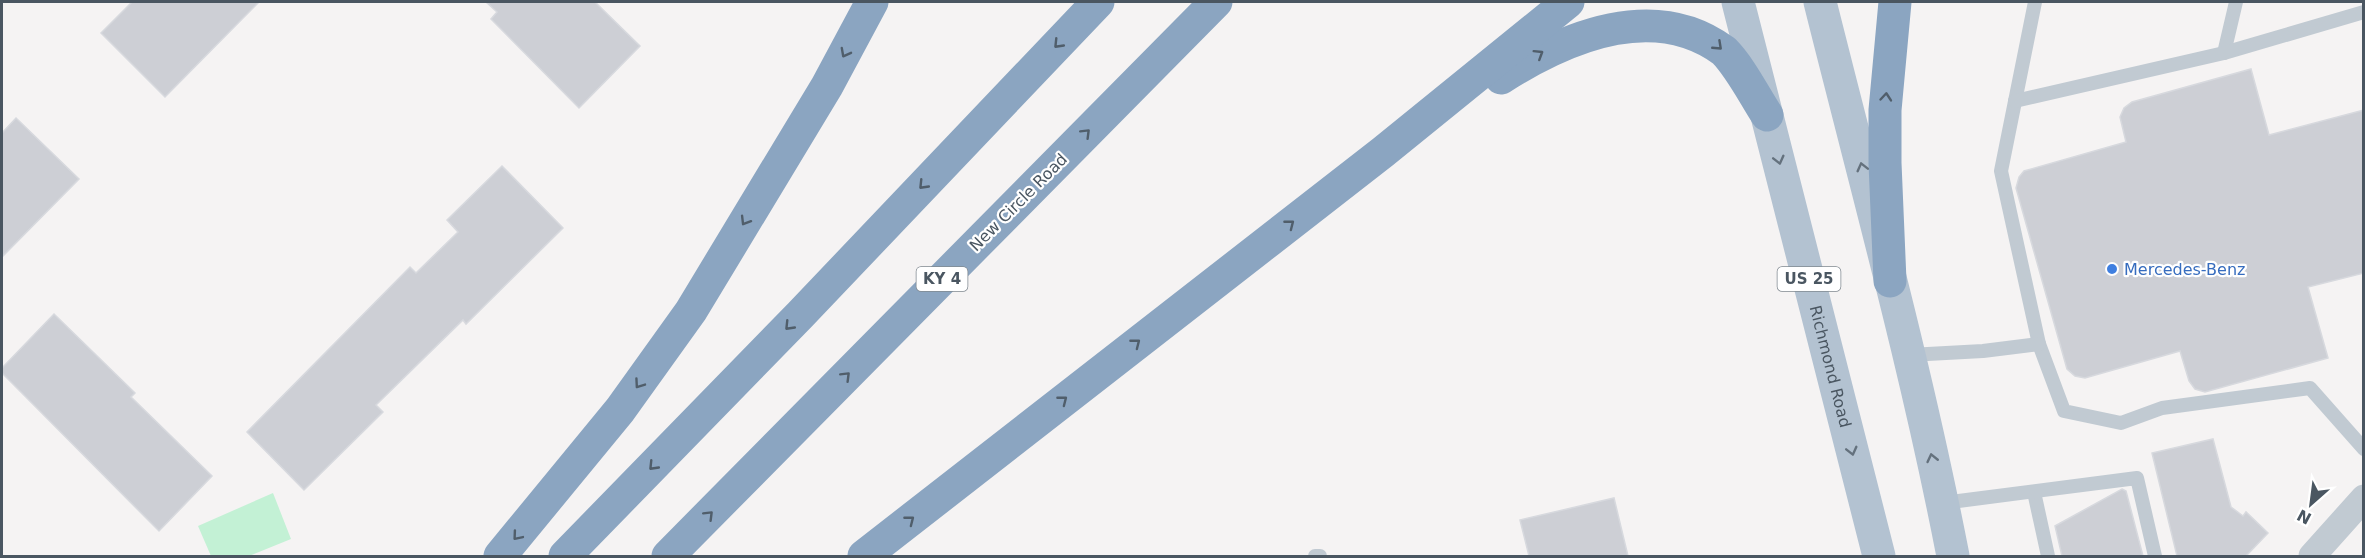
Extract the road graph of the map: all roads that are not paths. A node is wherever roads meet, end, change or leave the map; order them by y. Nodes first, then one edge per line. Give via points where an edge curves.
1 (872, 2) edge
2 (1098, 2) edge
3 (1216, 2) edge
4 (1568, 2) edge
5 (1738, 2) edge
6 (1820, 2) edge
7 (1895, 2) edge
8 (2035, 2) edge
9 (2236, 2) edge
10 (2364, 12) edge
11 (2224, 53) junction
12 (2015, 101) junction
13 (1767, 115) junction
14 (1383, 152) junction
15 (1890, 281) junction
16 (2038, 344) junction
17 (1908, 355) junction
18 (2364, 450) edge
19 (2034, 492) junction
20 (2364, 498) edge
21 (1943, 503) junction
22 (500, 556) edge
23 (565, 556) edge
24 (668, 556) edge
25 (864, 556) edge
26 (1879, 556) edge
27 (1953, 556) edge
28 (2048, 556) edge
29 (2155, 556) edge
30 (2312, 556) edge

1 -> 22 highway via 827,86 691,311 620,410
2 -> 23 highway
24 -> 3 highway, New Circle Road / KY 4
4 - 14 highway
5 - 13 main road, Richmond Road / US 25
15 -> 6 main road
15 -> 7 highway via 1885,110
8 - 12 lane
9 - 11 lane
10 - 11 lane
11 - 12 lane
12 - 16 lane via 2001,171
14 -> 13 highway via 1556,43 1619,19 1642,17 1693,27 1725,52
13 -> 26 main road, Richmond Road / US 25
25 -> 14 highway
15 - 17 main road
16 - 17 lane
16 - 18 lane via 2064,411 2121,423 2162,408 2310,388
21 -> 17 main road
19 - 21 lane
19 - 28 lane
19 - 29 lane via 2137,478 2142,529
20 - 30 street
21 - 27 main road

